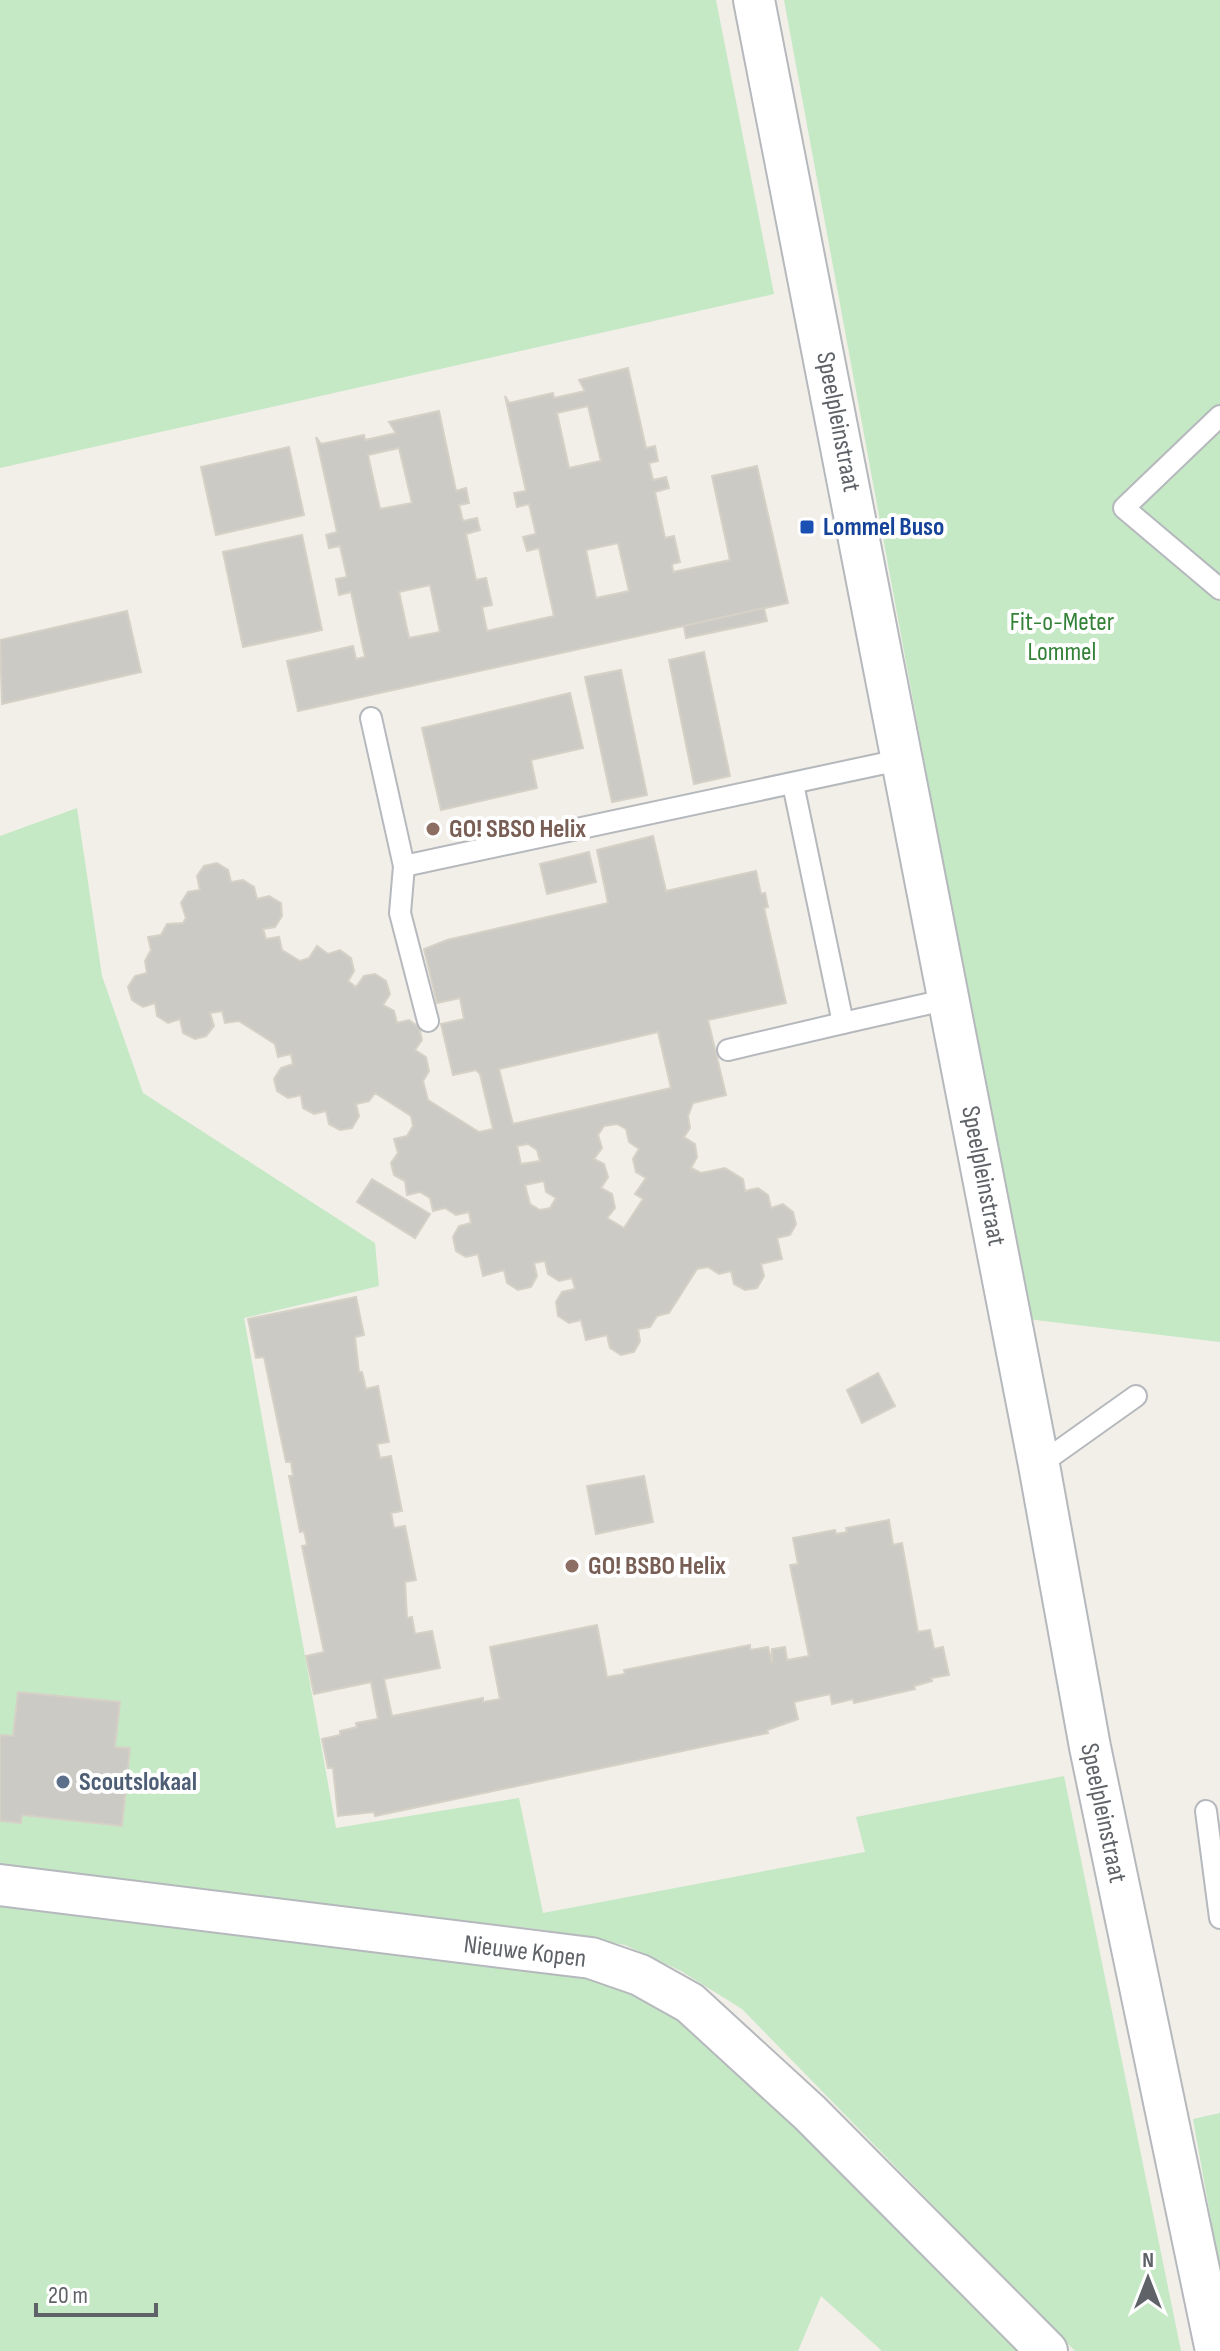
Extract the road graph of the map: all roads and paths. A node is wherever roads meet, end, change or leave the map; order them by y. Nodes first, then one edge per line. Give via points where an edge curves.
1 (754, 0) edge
2 (1220, 416) edge
3 (1220, 589) edge
4 (371, 718) dead end
5 (904, 759) junction
6 (793, 784) junction
7 (404, 866) junction
8 (949, 999) junction
9 (428, 1021) dead end
10 (843, 1023) junction
11 (728, 1050) dead end
12 (1136, 1396) dead end
13 (1039, 1465) junction
14 (1206, 1811) dead end
15 (0, 1885) edge
16 (1220, 1918) edge
17 (1047, 2351) edge
18 (1216, 2351) edge

1 - 5 street, Speelpleinstraat
2 - 3 lane via 1124,508
4 - 7 lane
5 - 6 lane
5 - 8 street, Speelpleinstraat
6 - 7 lane
6 - 10 lane
7 - 9 lane via 400,913
8 - 10 lane
8 - 13 street, Speelpleinstraat
10 - 11 lane
12 - 13 lane
13 - 18 street, Speelpleinstraat via 1090,1747
14 - 16 lane
15 - 17 street, Nieuwe Kopen via 591,1958 640,1975 690,2003 810,2113

